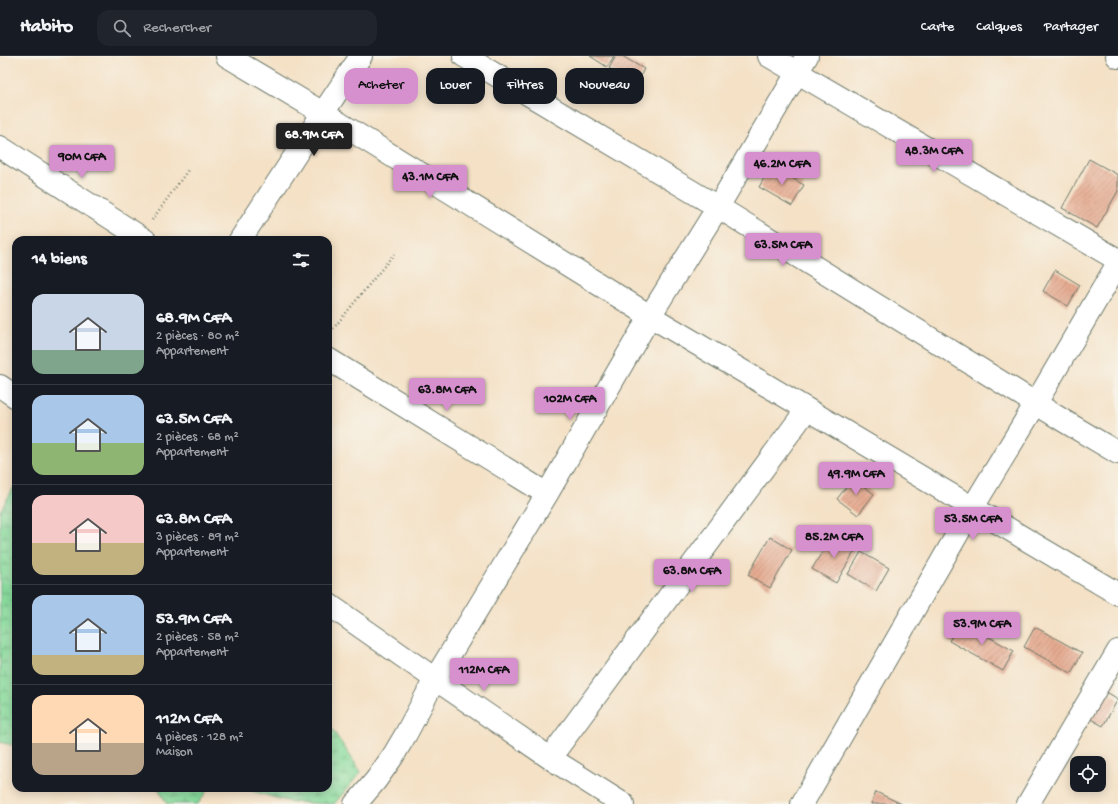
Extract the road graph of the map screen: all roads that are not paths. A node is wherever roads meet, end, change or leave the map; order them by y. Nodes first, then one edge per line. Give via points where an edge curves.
1 (227, 56) edge
2 (361, 56) edge
3 (464, 56) edge
4 (769, 56) edge
5 (802, 65) edge
6 (323, 112) junction
7 (0, 147) edge
8 (718, 207) junction
9 (139, 236) edge
10 (243, 236) edge
11 (1118, 262) edge
12 (650, 316) junction
13 (332, 361) edge
14 (0, 386) edge
15 (12, 394) edge
16 (1036, 404) junction
17 (807, 409) junction
18 (1118, 453) edge
19 (547, 494) junction
20 (973, 507) junction
21 (1118, 594) edge
22 (332, 607) edge
23 (1118, 651) edge
24 (435, 679) junction
25 (550, 758) junction
26 (355, 804) edge
27 (623, 804) edge
28 (802, 804) edge
29 (1028, 804) edge

1 - 6 street
2 - 6 street
3 - 8 street
4 - 5 street
5 - 8 street
5 - 11 street
6 - 10 street
6 - 12 street
7 - 9 street
8 - 12 street
8 - 16 street
11 - 16 street
12 - 17 street
12 - 19 street
13 - 19 street
14 - 15 street
16 - 18 street
16 - 20 street
17 - 20 street
17 - 25 street
19 - 24 street
20 - 21 street
20 - 28 street
22 - 24 street
23 - 29 street
24 - 25 street
24 - 26 street via 392,756
25 - 27 street

